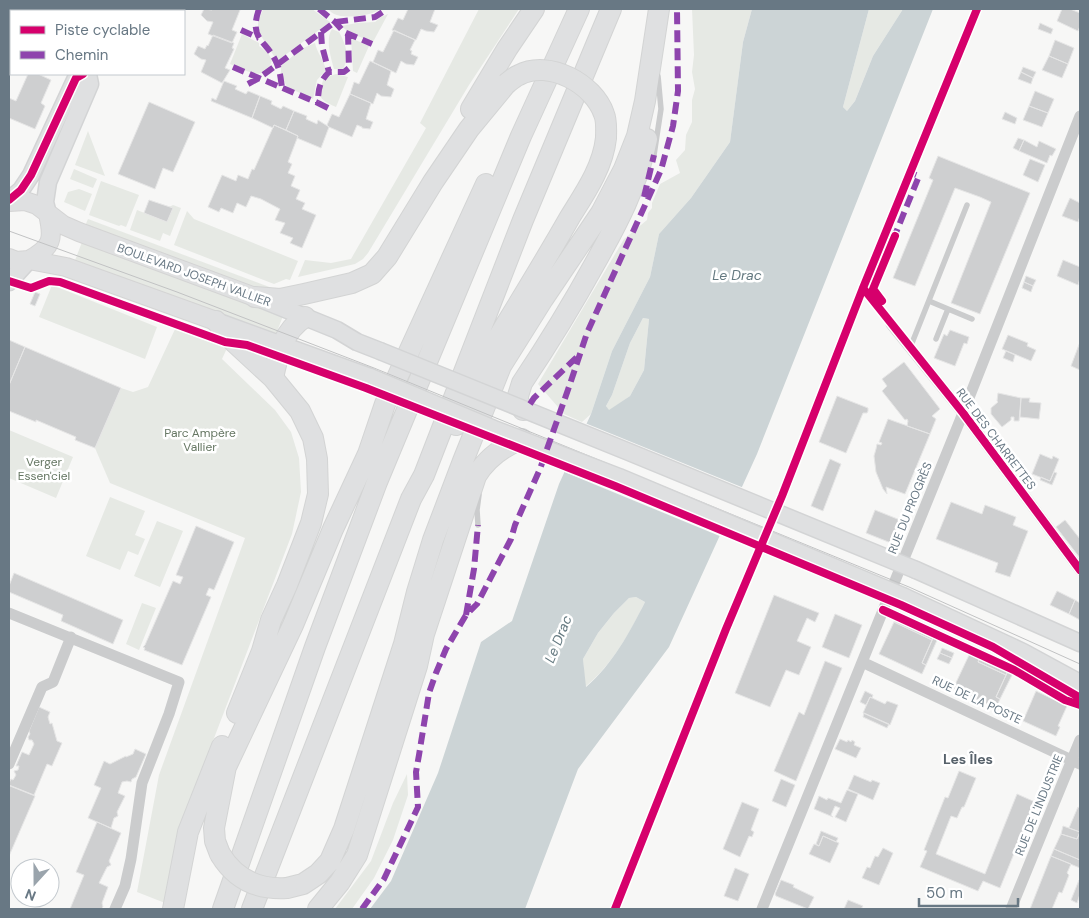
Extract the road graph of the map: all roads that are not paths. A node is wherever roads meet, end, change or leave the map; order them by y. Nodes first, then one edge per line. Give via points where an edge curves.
1 (534, 9) edge
2 (578, 9) edge
3 (612, 9) edge
4 (658, 16) edge
5 (657, 71) junction
6 (81, 75) edge
7 (88, 75) edge
8 (1080, 116) edge
9 (521, 136) junction
10 (654, 155) dead end
11 (433, 182) junction
12 (9, 201) edge
13 (967, 205) dead end
14 (48, 214) junction
15 (9, 258) edge
16 (29, 260) junction
17 (9, 282) edge
18 (255, 297) junction
19 (929, 301) junction
20 (948, 309) junction
21 (305, 317) junction
22 (972, 318) dead end
23 (216, 321) junction
24 (891, 324) dead end
25 (936, 339) dead end
26 (283, 344) junction
27 (910, 348) junction
28 (273, 378) junction
29 (520, 403) junction
30 (963, 413) junction
31 (522, 439) junction
32 (481, 468) junction
33 (424, 475) junction
34 (478, 525) dead end
35 (1080, 570) edge
36 (9, 612) edge
37 (424, 634) junction
38 (71, 637) junction
39 (1080, 643) edge
40 (862, 662) junction
41 (1078, 682) edge
42 (240, 706) junction
43 (1080, 740) edge
44 (1076, 763) edge
45 (9, 764) edge
46 (225, 769) junction
47 (353, 803) junction
48 (115, 909) edge
49 (173, 909) edge
50 (223, 909) edge
51 (252, 909) edge
52 (318, 909) edge
53 (762, 909) edge
54 (1012, 909) edge

1 - 11 highway via 478,98
2 - 9 highway
3 - 33 highway via 523,220
4 - 5 highway
4 - 47 highway via 637,136 601,213 501,366 433,540 404,644
5 - 10 lane via 661,109
5 - 29 highway via 645,152 622,217 522,383
6 - 12 main road via 76,78 31,175
7 - 14 main road via 90,84 48,182 45,202
8 - 30 street, RUE DU PROGRÈS
9 - 46 highway via 489,178 464,230 385,404 368,454 293,625
9 - 50 highway via 377,482
11 - 18 highway via 387,257 372,274 352,283 280,299
11 - 33 highway, bridge via 469,129 506,84 520,74 552,71 567,76 586,88 605,116 604,148 588,186 504,327 451,435
12 - 14 main road, BOULEVARD JOSEPH VALLIER via 25,200
13 - 19 lane
14 - 16 main road via 52,230 48,245
14 - 18 main road, BOULEVARD JOSEPH VALLIER via 79,232
15 - 16 main road
16 - 17 main road
16 - 23 main road via 66,267
18 - 21 main road, BOULEVARD JOSEPH VALLIER
19 - 20 lane
19 - 27 lane
20 - 22 lane
20 - 25 lane
21 - 26 highway via 295,324
21 - 29 main road, BOULEVARD JOSEPH VALLIER, bridge via 380,352
23 - 26 main road
23 - 28 highway
24 - 27 street, RUE DES CHARRETTES
26 - 28 highway
26 - 31 main road, bridge
27 - 30 street, RUE DES CHARRETTES
28 - 42 highway via 300,411 313,438 318,494 311,523
29 - 39 main road, BOULEVARD JOSEPH VALLIER, bridge
30 - 35 street, RUE DES CHARRETTES
30 - 40 street, RUE DU PROGRÈS
31 - 32 highway via 503,448
31 - 41 main road, bridge via 905,597
32 - 34 lane
32 - 37 highway
33 - 51 highway via 411,499
36 - 38 street
37 - 47 highway
37 - 52 highway via 417,666 356,854 340,882
38 - 45 street via 53,682 42,687
38 - 48 street via 179,682 142,783 131,859
40 - 44 street, RUE DE LA POSTE
40 - 53 street, RUE DU PROGRÈS
42 - 46 highway
42 - 49 highway via 188,832
43 - 44 street, RUE DE L'INDUSTRIE
44 - 54 street, RUE DE L'INDUSTRIE
46 - 47 highway, bridge via 214,828 215,841 220,854 236,874 262,887 287,888 303,884 318,874 330,861

